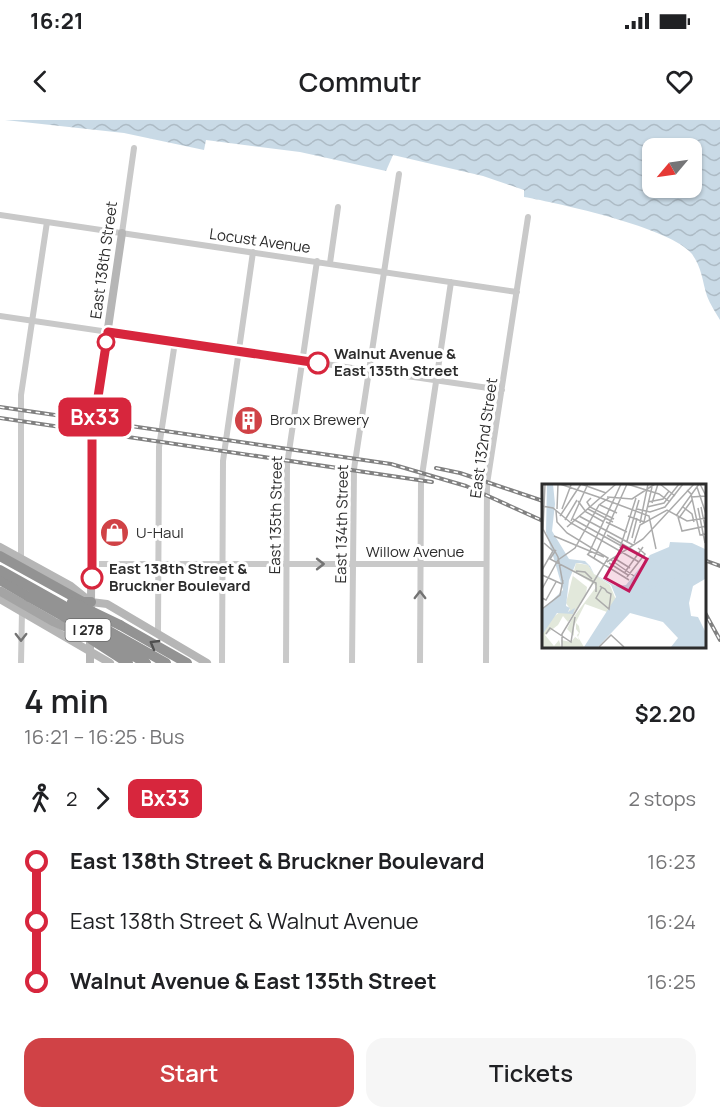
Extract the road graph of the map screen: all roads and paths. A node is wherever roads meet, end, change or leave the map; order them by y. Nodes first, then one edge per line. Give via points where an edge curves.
1 (134, 148) dead end
2 (399, 174) dead end
3 (338, 207) dead end
4 (0, 214) edge
5 (528, 217) dead end
6 (47, 222) junction
7 (122, 233) junction
8 (253, 252) junction
9 (317, 261) junction
10 (330, 263) junction
11 (385, 272) junction
12 (451, 282) junction
13 (517, 292) junction
14 (0, 316) edge
15 (32, 321) junction
16 (108, 332) junction
17 (175, 342) junction
18 (239, 351) junction
19 (303, 361) junction
20 (370, 371) junction
21 (436, 381) junction
22 (502, 390) junction
23 (0, 546) edge
24 (21, 559) junction
25 (92, 564) junction
26 (159, 564) junction
27 (223, 564) junction
28 (286, 564) junction
29 (353, 564) junction
30 (420, 564) junction
31 (486, 564) junction
32 (2, 565) edge
33 (0, 580) edge
34 (0, 591) edge
35 (0, 599) edge
36 (91, 602) junction
37 (25, 604) junction
38 (90, 625) junction
39 (158, 634) junction
40 (90, 638) junction
41 (89, 651) junction
42 (145, 660) edge
43 (21, 663) edge
44 (90, 663) edge
45 (110, 663) edge
46 (128, 663) edge
47 (160, 663) edge
48 (166, 663) edge
49 (187, 663) edge
50 (207, 663) edge
51 (222, 663) edge
52 (286, 663) edge
53 (352, 663) edge
54 (420, 663) edge
55 (486, 663) edge

1 - 7 street, East 138th Street
2 - 11 street, East 134th Street
3 - 10 street
4 - 6 street, Locust Avenue
5 - 13 street, East 132nd Street
6 - 7 street, Locust Avenue
6 - 15 street
7 - 8 street, Locust Avenue
7 - 16 main road, East 138th Street
8 - 9 street, Locust Avenue
8 - 18 street
9 - 10 street, Locust Avenue
9 - 19 street, East 135th Street
10 - 11 street, Locust Avenue
11 - 12 street, Locust Avenue
11 - 20 street, East 134th Street
12 - 13 street, Locust Avenue
12 - 21 street
13 - 22 street, East 132nd Street
14 - 15 street
15 - 16 street
15 - 24 street via 21,395
16 - 17 street
16 - 25 main road, East 138th Street via 92,436
17 - 18 street
17 - 26 street via 159,447
18 - 19 street
18 - 27 street via 222,461
19 - 20 street
19 - 28 street, East 135th Street via 287,465
20 - 21 street
20 - 29 street, East 134th Street via 354,478
21 - 22 street
21 - 30 street via 421,482
22 - 31 street, East 132nd Street via 487,484
23 - 24 main road
24 - 36 main road via 71,586
25 - 26 street, Willow Avenue
25 - 36 main road, East 138th Street
26 - 27 street, Willow Avenue
26 - 39 street
27 - 28 street, Willow Avenue
27 - 51 street
28 -> 29 street, Willow Avenue
28 - 52 street, East 135th Street
29 - 30 street, Willow Avenue
29 - 53 street, East 134th Street
30 - 31 street, Willow Avenue
54 -> 30 street
31 - 55 street, East 132nd Street
32 - 36 highway via 83,602
32 - 38 main road
32 - 48 highway, bridge
49 -> 32 highway, I 278, bridge
33 - 37 highway, I 278
34 - 37 main road
35 - 37 main road
36 - 38 main road, East 138th Street
36 - 39 main road via 107,604
36 - 42 main road
37 - 40 main road
37 - 41 main road
37 - 42 highway, I 278, bridge
37 -> 43 street
37 - 46 highway, bridge
38 - 40 main road, East 138th Street
38 - 42 main road
39 - 50 main road
40 - 41 main road, East 138th Street
40 - 42 main road
41 - 44 main road, East 138th Street
41 - 45 main road
42 - 47 main road

